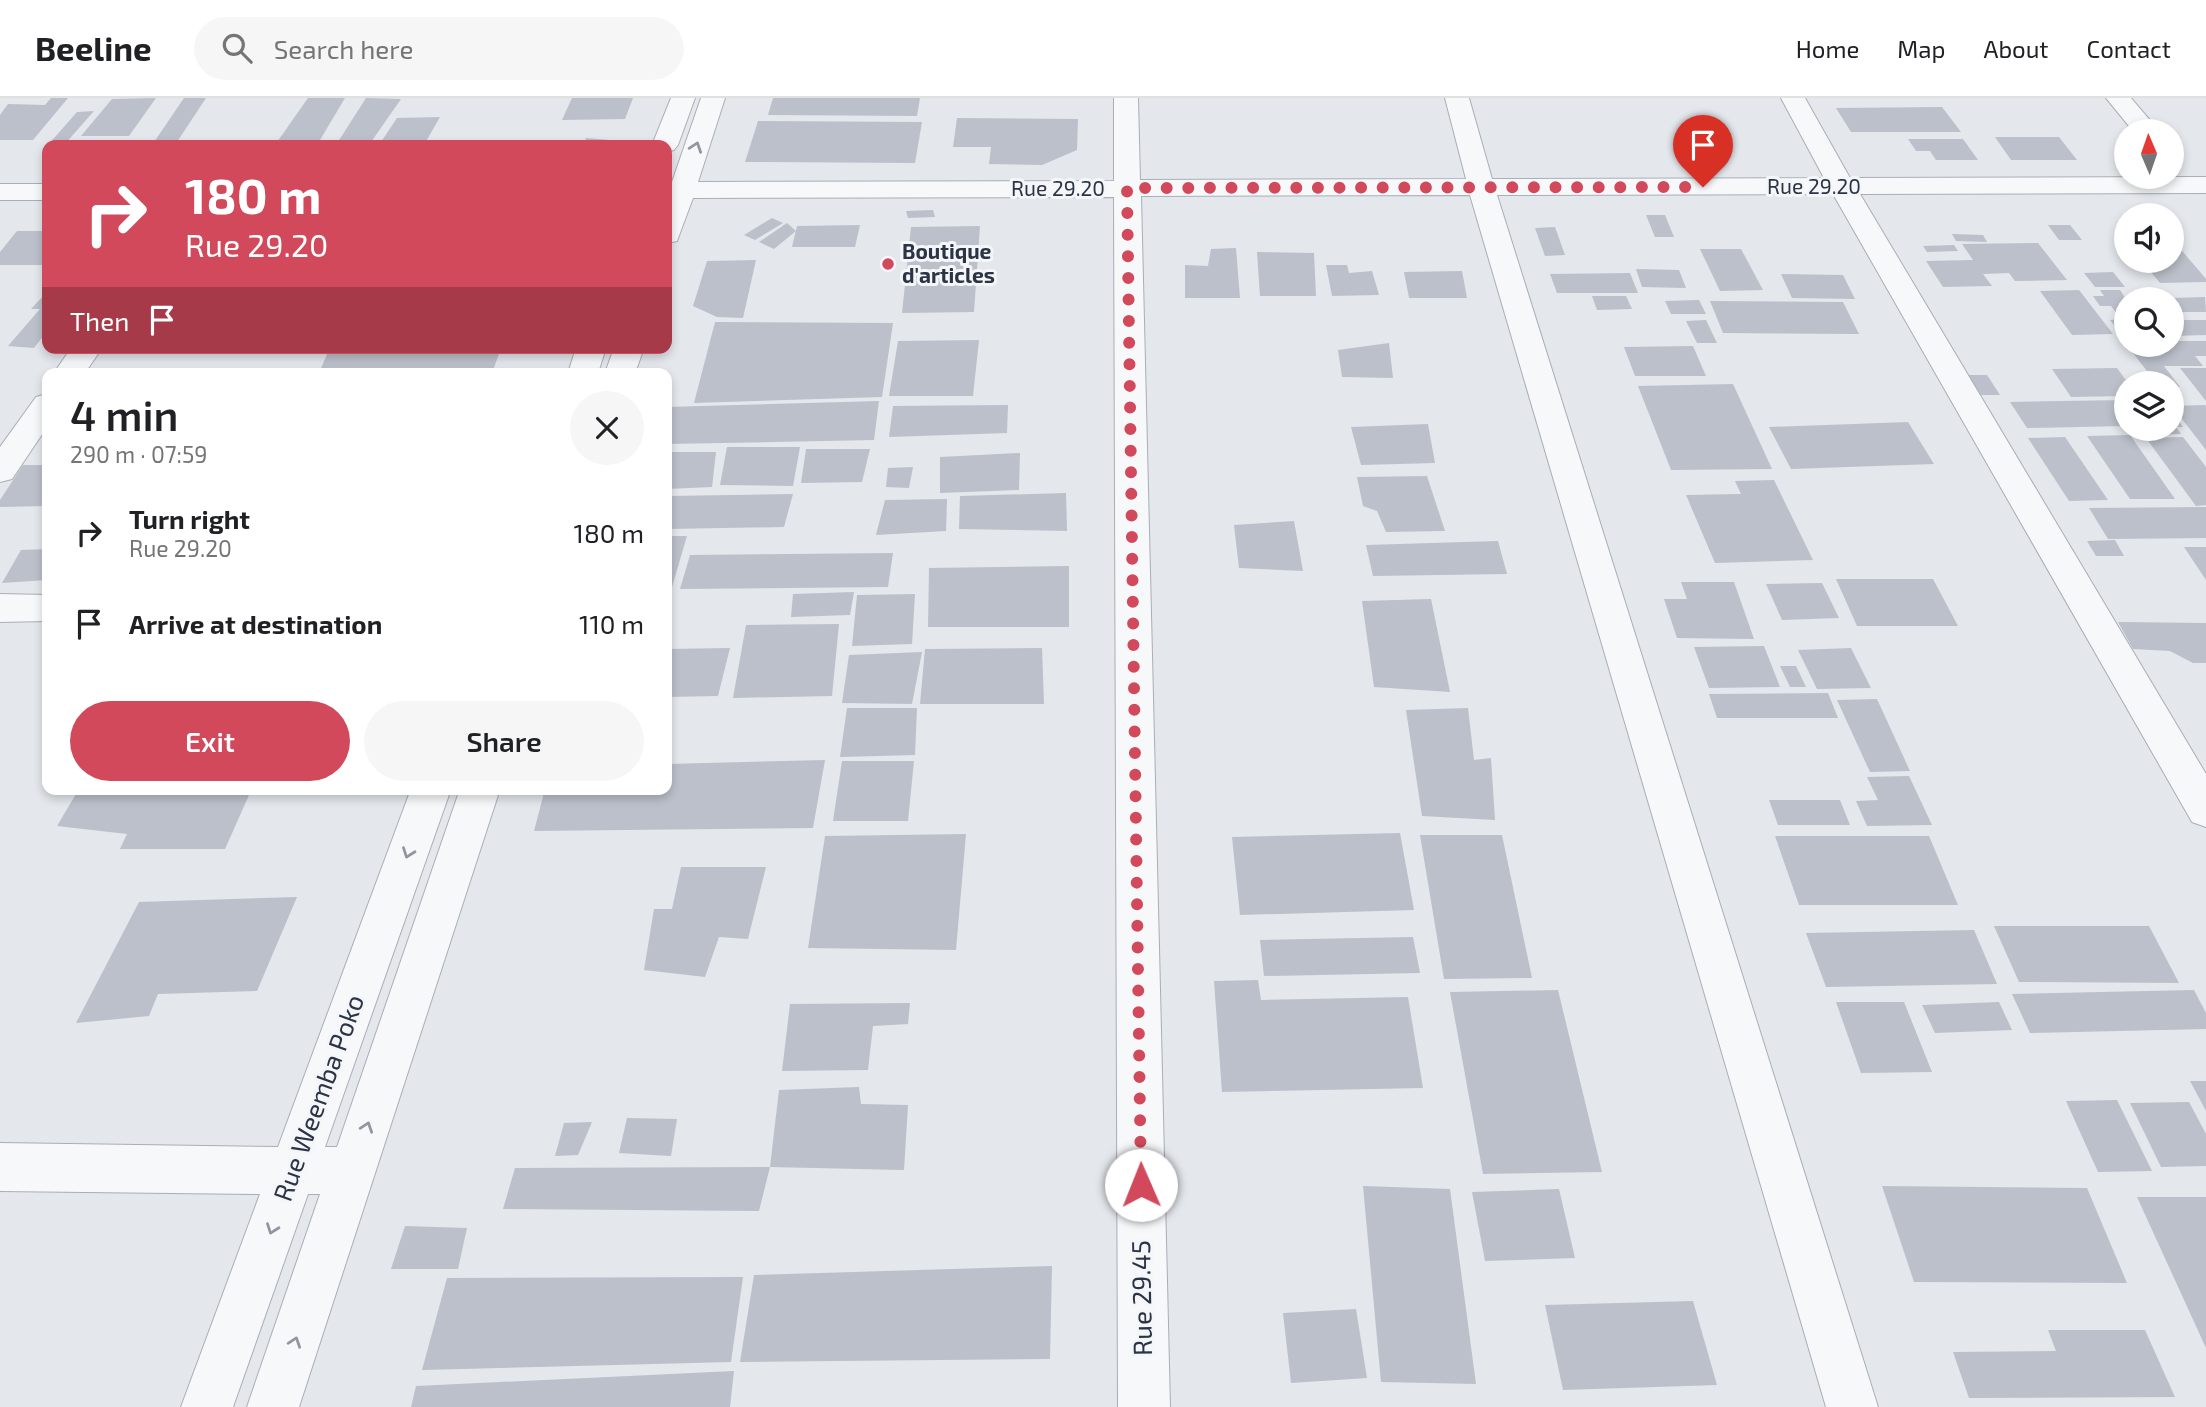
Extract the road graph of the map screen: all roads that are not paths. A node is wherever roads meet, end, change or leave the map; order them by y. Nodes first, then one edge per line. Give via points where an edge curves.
1 (682, 98) edge
2 (713, 98) edge
3 (1126, 98) edge
4 (1457, 98) edge
5 (1793, 98) edge
6 (2118, 98) edge
7 (2136, 119) edge
8 (667, 140) edge
9 (2184, 174) edge
10 (1481, 187) junction
11 (1842, 187) junction
12 (1127, 188) junction
13 (674, 190) edge
14 (2201, 191) edge
15 (0, 192) edge
16 (42, 192) edge
17 (42, 411) edge
18 (0, 471) edge
19 (0, 608) edge
20 (42, 608) edge
21 (429, 795) edge
22 (479, 795) edge
23 (2206, 810) edge
24 (0, 1167) edge
25 (293, 1170) junction
26 (352, 1171) junction
27 (207, 1407) edge
28 (273, 1407) edge
29 (1144, 1407) edge
30 (1852, 1407) edge

1 - 8 street
13 -> 2 street
3 - 12 street, Rue 29.45
4 - 10 street
5 - 11 street
6 - 7 street
9 - 14 street
10 - 11 street, Rue 29.20
10 - 12 street, Rue 29.20
10 - 30 street
11 - 14 street, Rue 29.20
11 - 23 street
12 - 13 street, Rue 29.20
12 - 29 street, Rue 29.45
15 - 16 street
17 - 18 street
19 - 20 street
21 -> 25 street, Rue Weemba Poko
26 -> 22 street, Rue Weemba Poko
24 - 25 street
25 - 26 street
25 -> 27 street, Rue Weemba Poko
28 -> 26 street, Rue Weemba Poko

